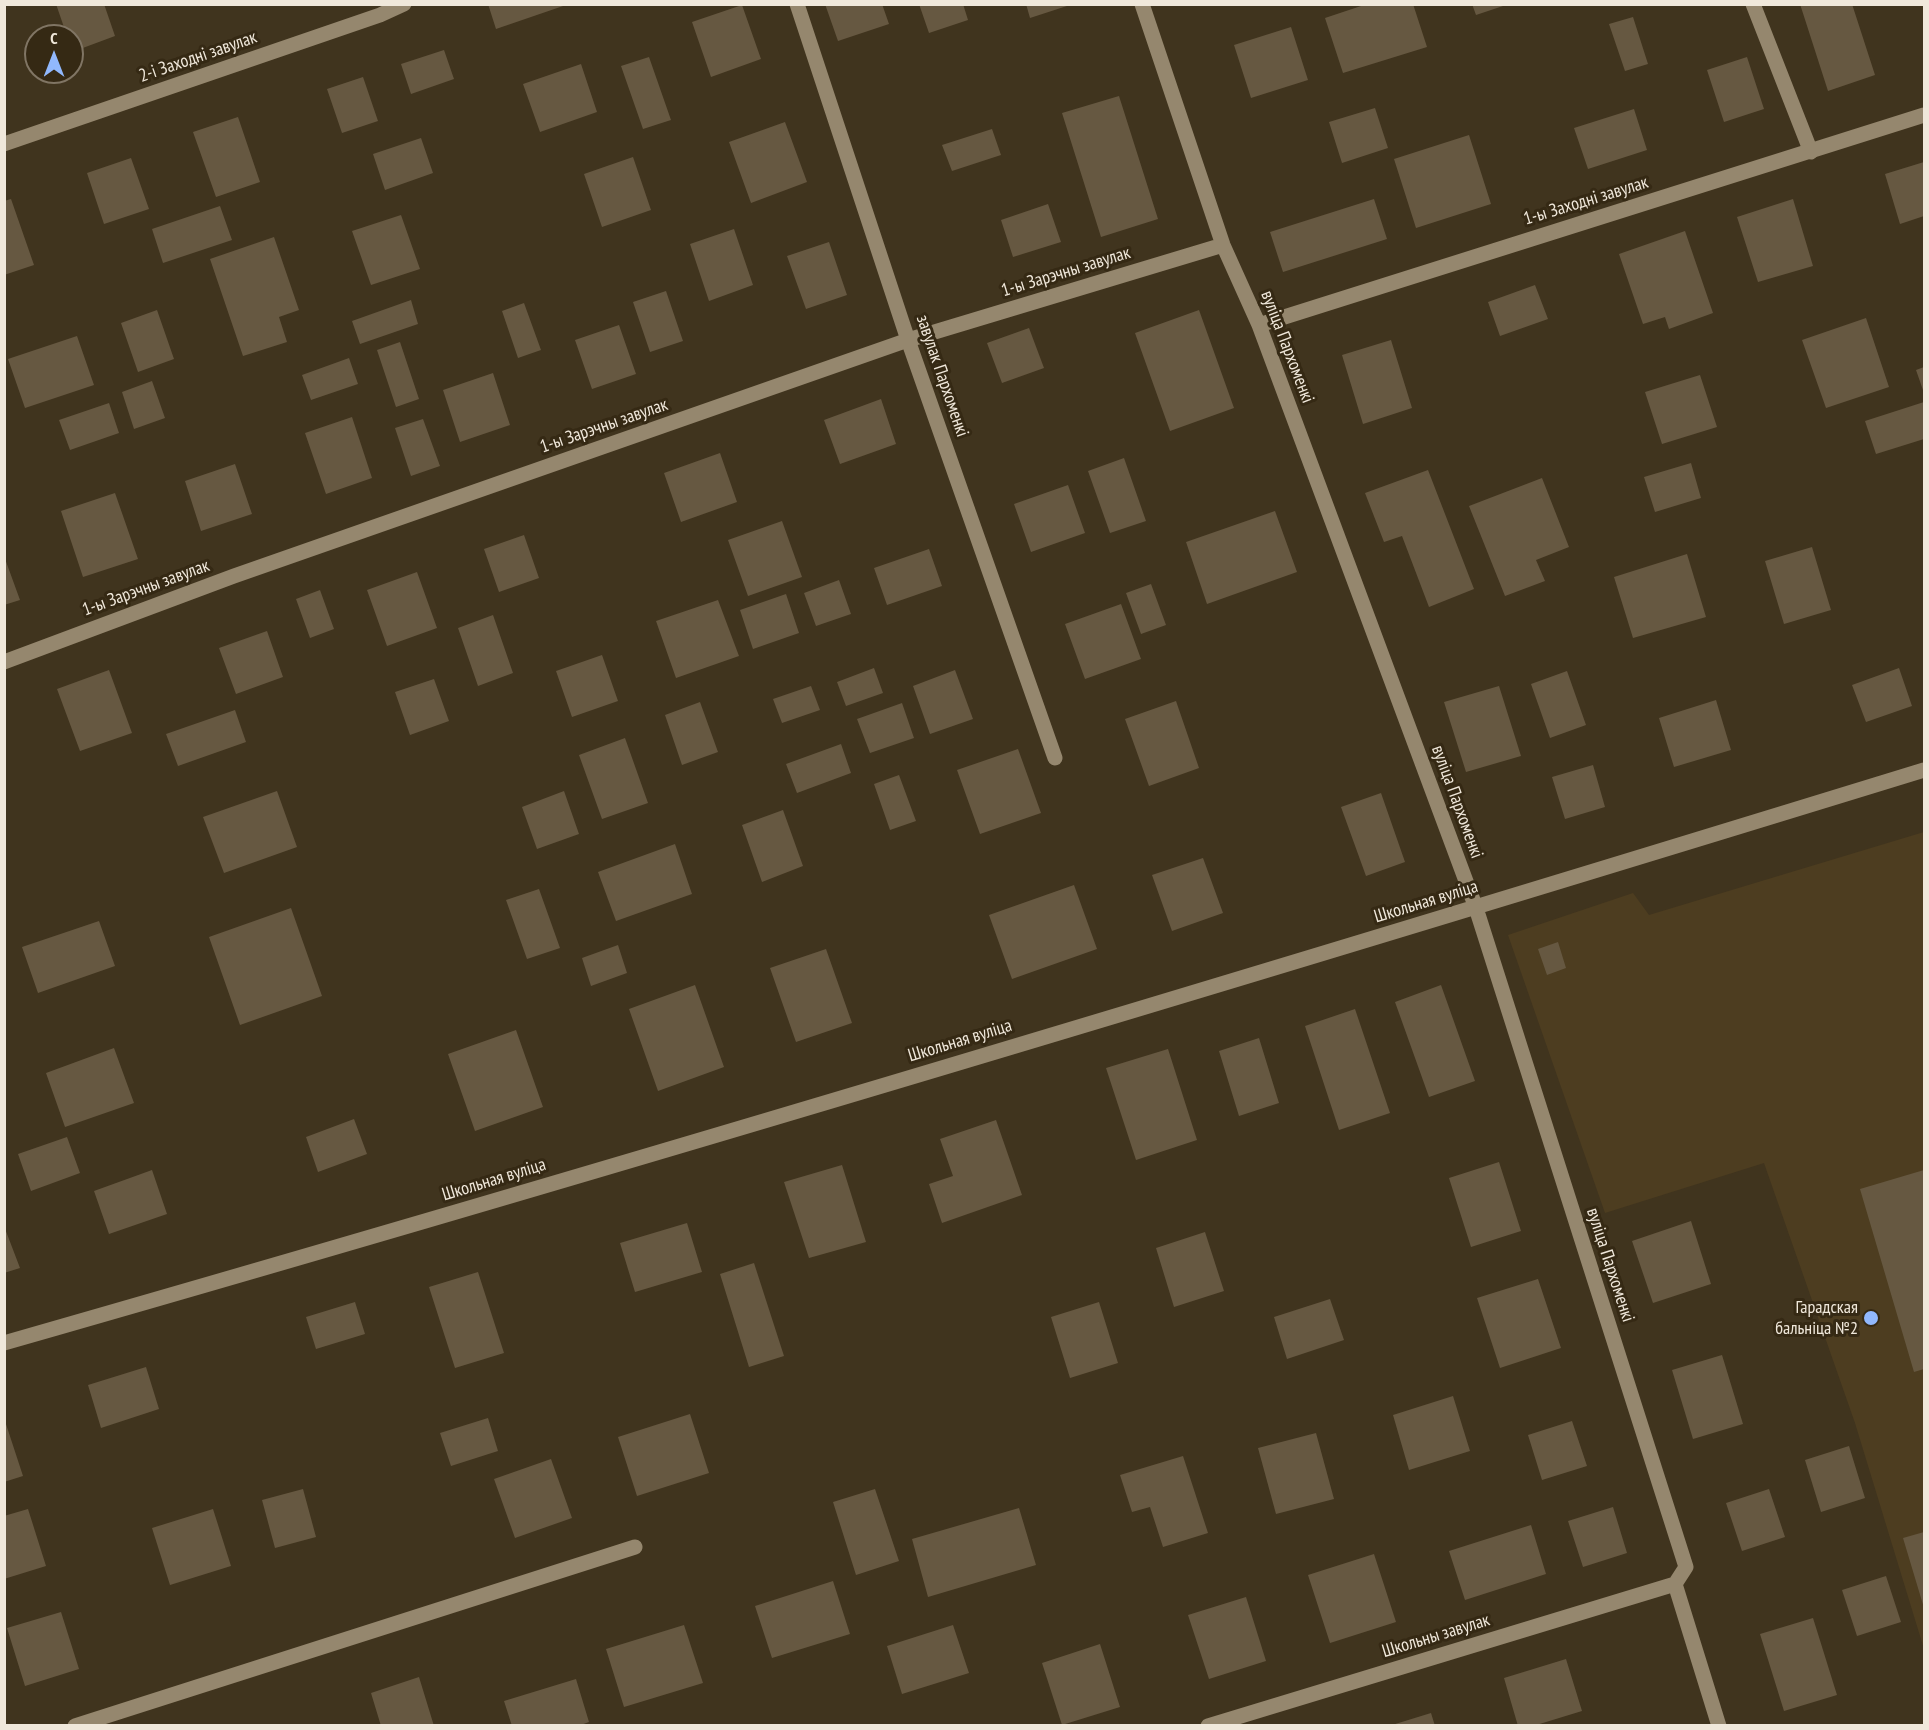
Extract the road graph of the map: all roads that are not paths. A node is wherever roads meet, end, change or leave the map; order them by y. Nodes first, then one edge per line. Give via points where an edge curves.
1 (404, 4) edge
2 (797, 4) edge
3 (1142, 4) edge
4 (1753, 4) edge
5 (1924, 115) edge
6 (4, 144) edge
7 (1811, 152) junction
8 (1223, 245) junction
9 (1259, 325) junction
10 (908, 340) junction
11 (4, 662) edge
12 (1055, 758) dead end
13 (1924, 770) edge
14 (1476, 908) junction
15 (4, 1342) edge
16 (635, 1547) dead end
17 (1674, 1584) junction
18 (75, 1725) edge
19 (1208, 1725) edge
20 (1719, 1725) edge

1 - 6 street, 2-і Заходні завулак via 359,23
2 - 10 street, завулак Пархоменкі
3 - 8 street, вуліца Пархоменкі
4 - 7 street
5 - 7 street, 1-ы Заходні завулак
7 - 9 street, 1-ы Заходні завулак
8 - 9 street, вуліца Пархоменкі
8 - 10 street, 1-ы Зарэчны завулак
9 - 14 street, вуліца Пархоменкі
10 - 11 street, 1-ы Зарэчны завулак via 234,576
10 - 12 street, завулак Пархоменкі
13 - 14 street, Школьная вуліца
14 - 15 street, Школьная вуліца
14 - 17 street, вуліца Пархоменкі via 1686,1567
16 - 18 street
17 - 19 street, Школьны завулак
17 - 20 street

